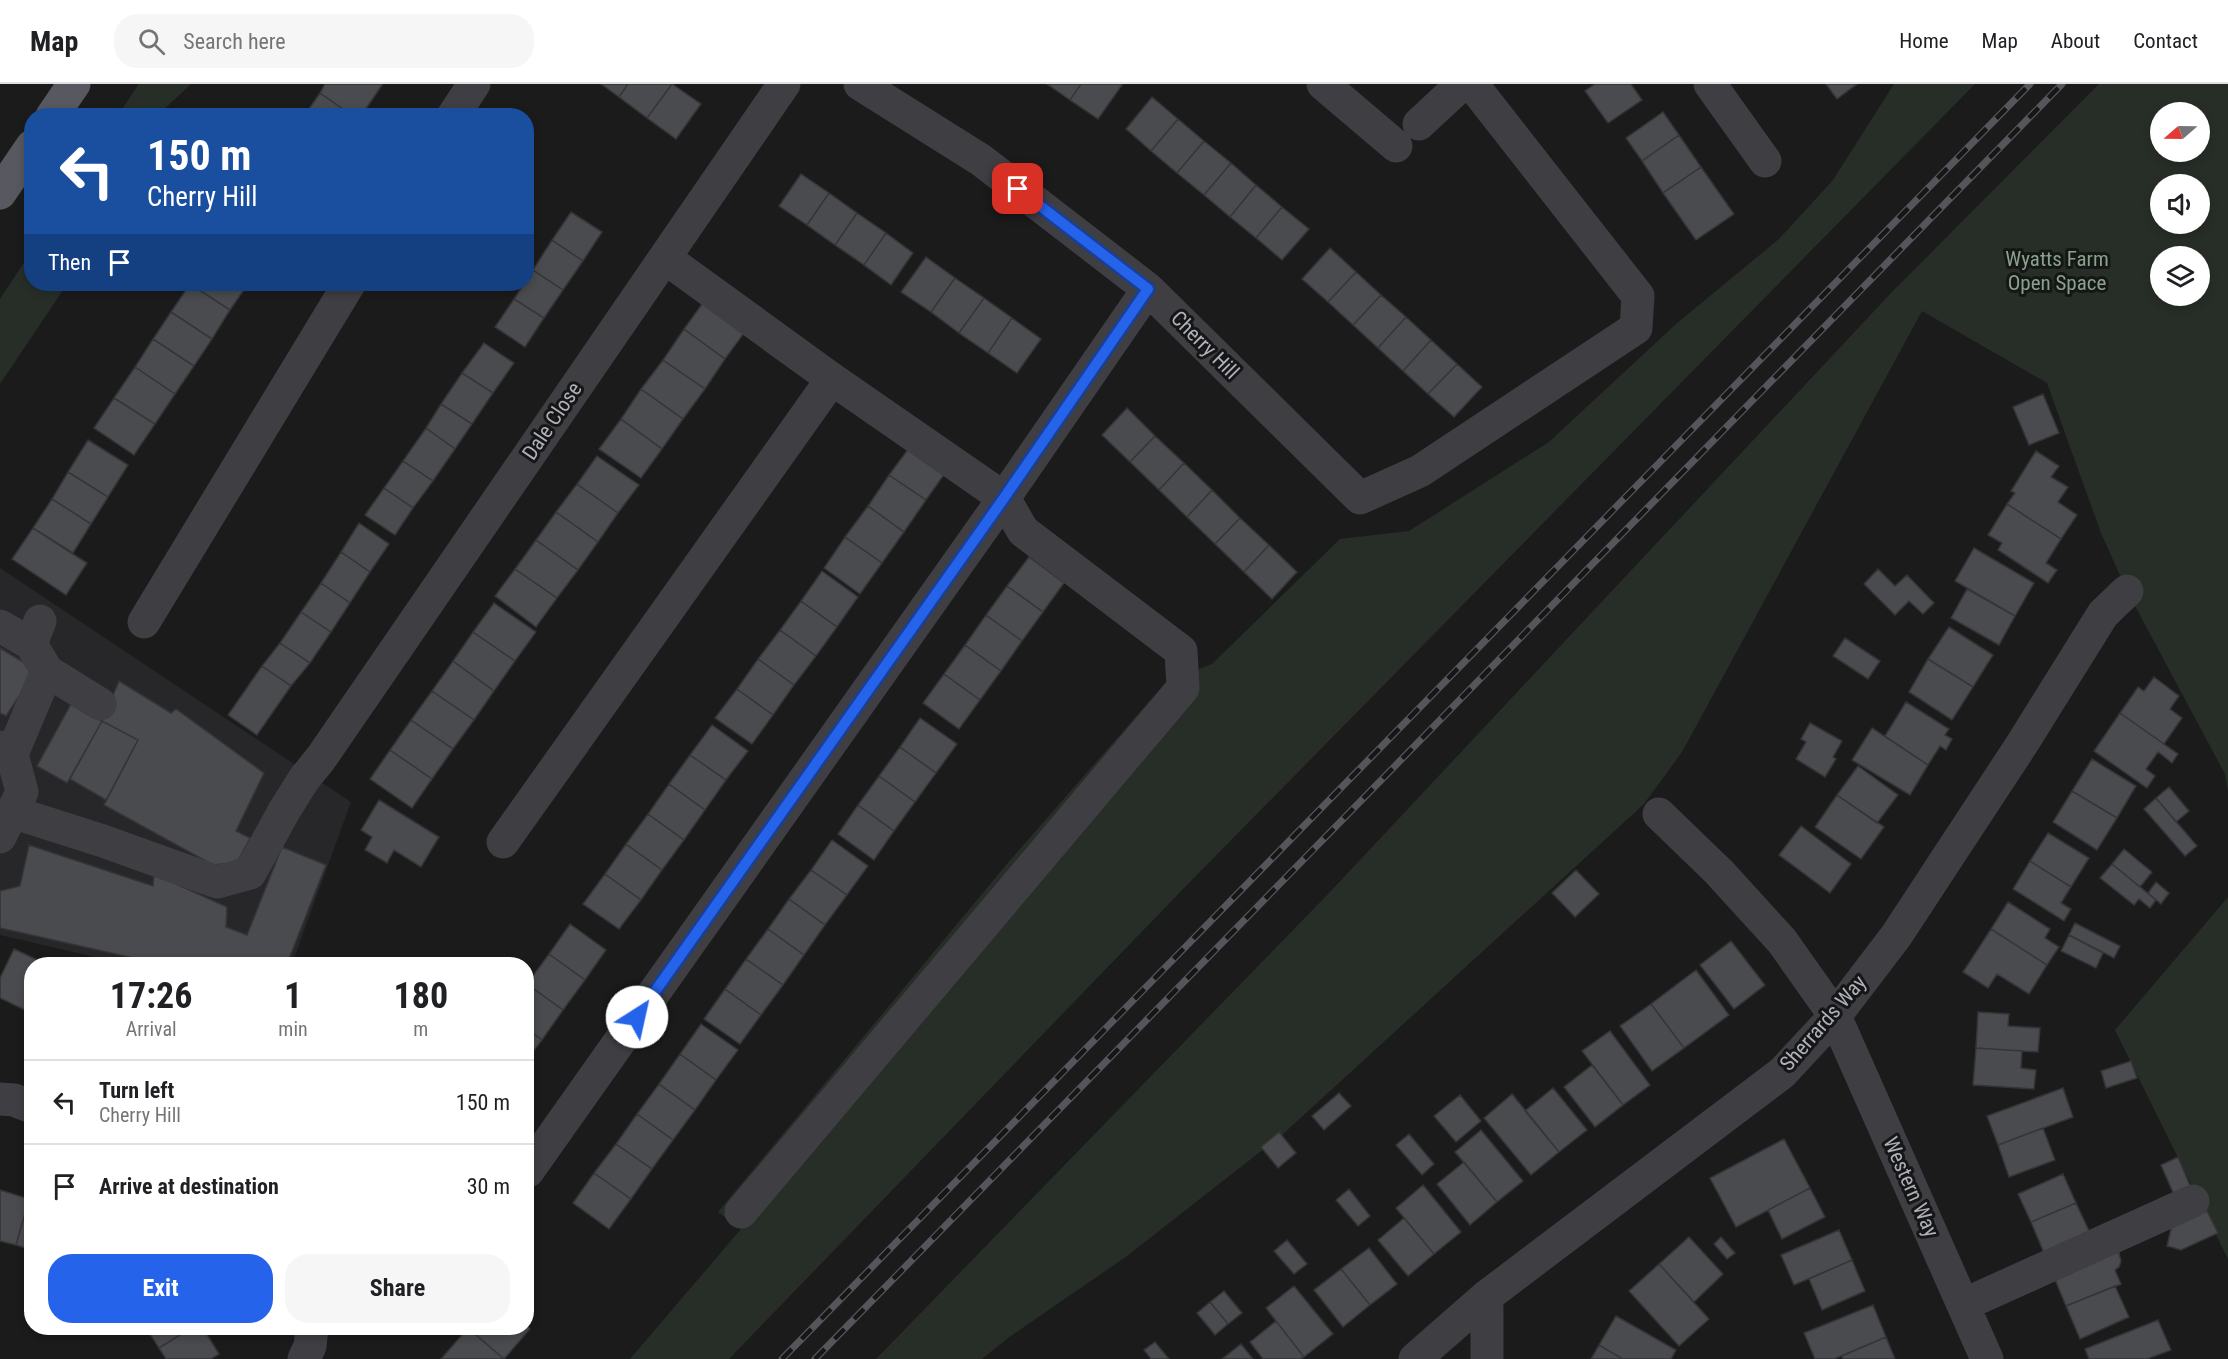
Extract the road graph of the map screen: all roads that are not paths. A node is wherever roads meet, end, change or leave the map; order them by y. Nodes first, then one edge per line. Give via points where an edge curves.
1 (74, 84) edge
2 (474, 84) edge
3 (784, 84) edge
4 (860, 84) edge
5 (1323, 84) edge
6 (1462, 84) edge
7 (1472, 84) edge
8 (1715, 86) edge
9 (58, 108) edge
10 (458, 108) edge
11 (24, 156) edge
12 (1765, 161) dead end
13 (2, 185) edge
14 (664, 258) junction
15 (1148, 289) junction
16 (345, 291) edge
17 (832, 379) junction
18 (1004, 498) junction
19 (2127, 591) dead end
20 (144, 622) dead end
21 (0, 626) edge
22 (39, 645) junction
23 (100, 704) dead end
24 (6, 751) edge
25 (7, 811) edge
26 (1659, 814) dead end
27 (503, 842) dead end
28 (1835, 1016) junction
29 (0, 1099) edge
30 (24, 1104) edge
31 (534, 1163) edge
32 (2193, 1201) dead end
33 (741, 1212) dead end
34 (1487, 1296) junction
35 (1963, 1305) junction
36 (1415, 1359) edge
37 (1487, 1359) edge
38 (1987, 1359) edge

1 - 9 main road
2 - 10 street
3 - 14 street, Dale Close
4 - 15 street, Cherry Hill via 981,160
5 - 6 street via 1408,135
7 - 15 street, Cherry Hill via 1638,296 1636,328 1420,471 1360,498
8 - 12 street
11 - 13 main road
14 - 17 street
14 - 25 street, Dale Close via 304,779 250,873 217,882
15 - 18 street
16 - 20 street
17 - 18 street
17 - 27 street
18 - 31 street
18 - 33 street via 1023,531 1181,651 1183,688
19 - 28 street, Sherrards Way via 2103,614 1896,936
21 - 22 street
22 - 23 street
22 - 24 street
24 - 25 street via 22,792
26 - 28 street, Western Way via 1782,941
28 - 34 street, Sherrards Way via 1782,1073
28 - 35 street, Western Way
29 - 30 street
32 - 35 street
34 - 36 street, Sherrards Way
34 - 37 street
35 - 38 street, Western Way

